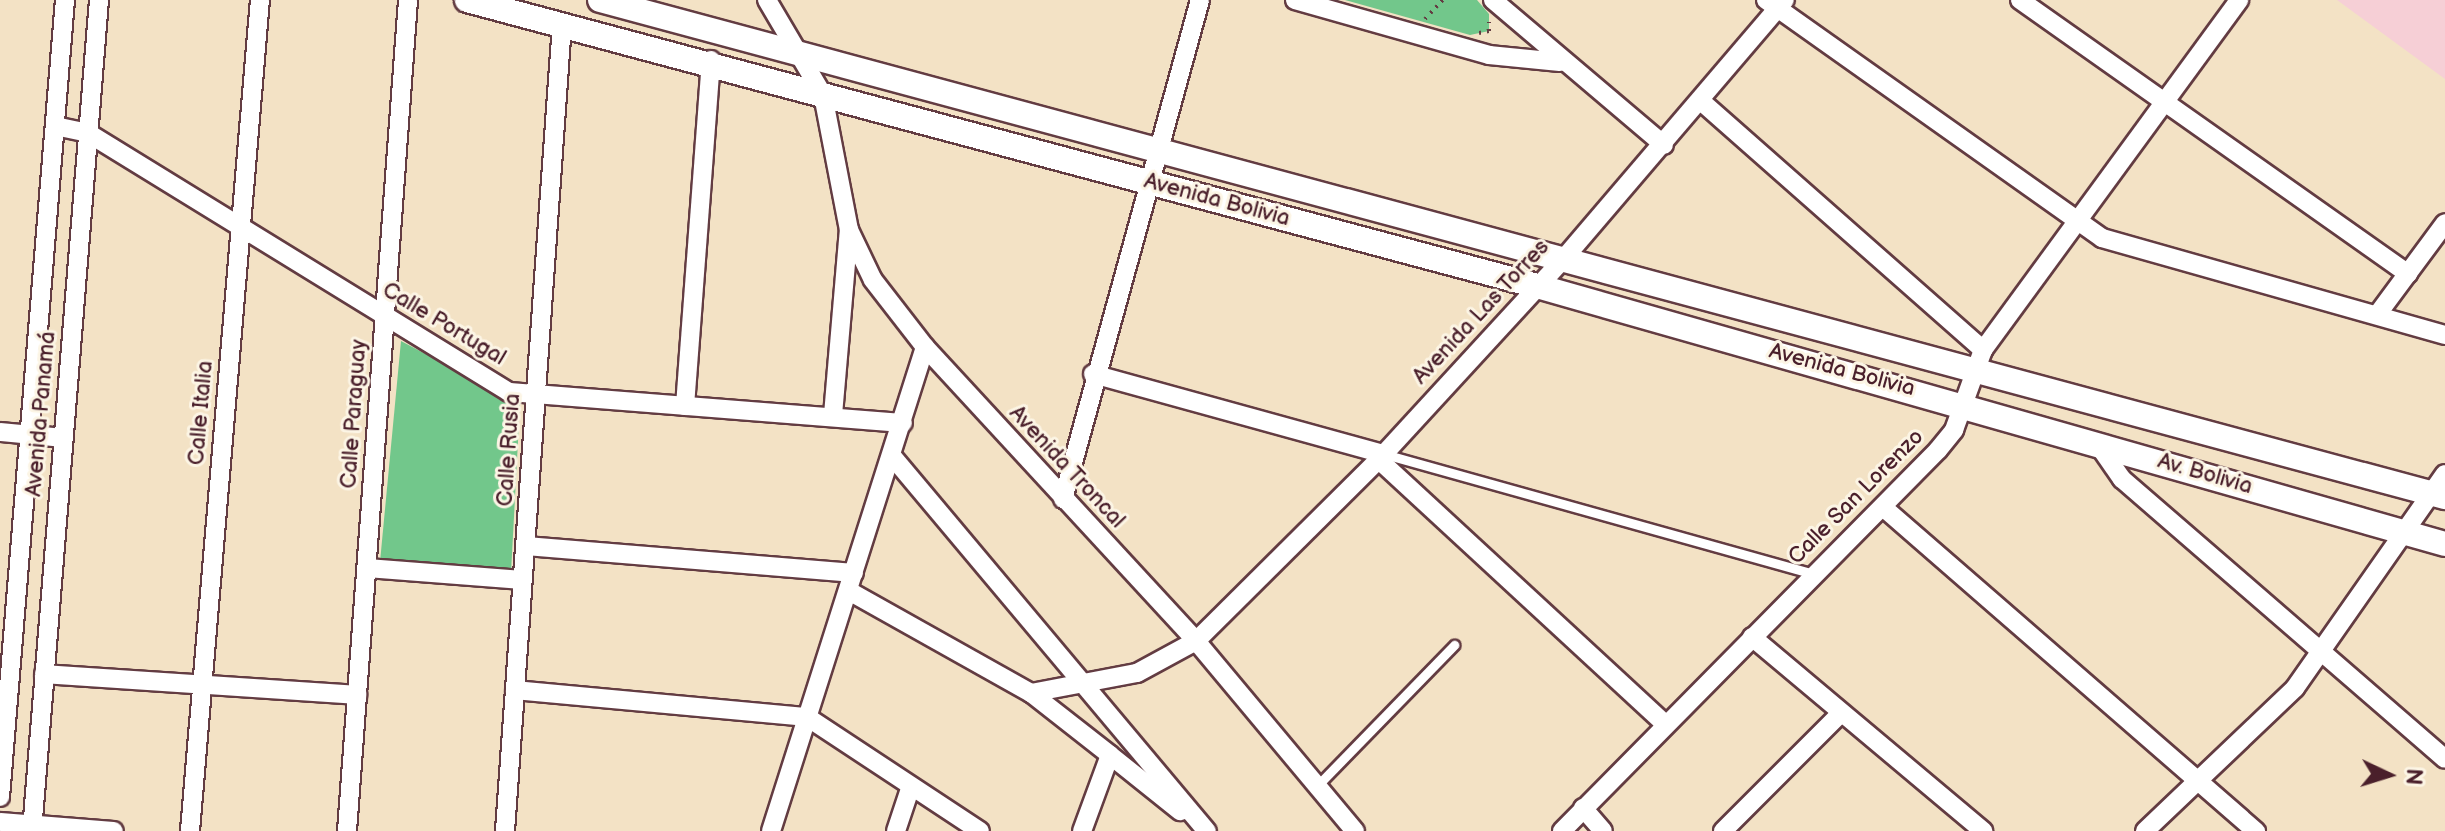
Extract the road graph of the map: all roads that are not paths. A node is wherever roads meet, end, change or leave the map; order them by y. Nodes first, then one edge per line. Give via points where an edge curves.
1 (65, 0) edge
2 (99, 0) edge
3 (260, 0) edge
4 (408, 0) edge
5 (467, 0) edge
6 (600, 0) edge
7 (767, 0) edge
8 (1200, 0) edge
9 (1295, 0) edge
10 (1493, 0) edge
11 (2020, 0) edge
12 (2239, 0) edge
13 (1776, 3) edge
14 (562, 24) junction
15 (802, 57) junction
16 (711, 60) junction
17 (1560, 62) junction
18 (823, 95) junction
19 (1702, 102) junction
20 (2168, 107) junction
21 (55, 126) junction
22 (88, 133) junction
23 (1664, 145) junction
24 (1161, 153) junction
25 (1152, 182) junction
26 (2080, 222) junction
27 (2445, 223) edge
28 (241, 227) junction
29 (849, 230) junction
30 (1566, 256) junction
31 (2408, 274) junction
32 (1537, 286) junction
33 (2377, 315) junction
34 (385, 318) junction
35 (2445, 335) edge
36 (925, 347) junction
37 (1980, 362) junction
38 (1093, 374) junction
39 (537, 395) junction
40 (1965, 404) junction
41 (685, 406) junction
42 (833, 415) junction
43 (903, 423) junction
44 (0, 432) edge
45 (30, 435) junction
46 (63, 438) junction
47 (2097, 443) junction
48 (892, 456) junction
49 (1381, 456) junction
50 (2440, 488) edge
51 (1063, 499) junction
52 (1884, 508) junction
53 (2403, 532) junction
54 (2445, 544) edge
55 (526, 546) junction
56 (367, 568) junction
57 (1813, 574) junction
58 (523, 580) junction
59 (852, 582) junction
60 (1752, 637) junction
61 (1196, 641) junction
62 (1454, 645) dead end
63 (2321, 654) junction
64 (44, 674) junction
65 (203, 683) junction
66 (1085, 686) junction
67 (515, 690) junction
68 (1031, 693) junction
69 (357, 695) junction
70 (1838, 716) junction
71 (807, 717) junction
72 (1665, 724) junction
73 (1110, 755) junction
74 (2445, 759) edge
75 (2199, 782) junction
76 (911, 786) junction
77 (1316, 787) junction
78 (0, 797) edge
79 (1583, 808) junction
80 (0, 822) edge
81 (32, 828) edge
82 (114, 831) edge
83 (190, 831) edge
84 (347, 831) edge
85 (505, 831) edge
86 (771, 831) edge
87 (896, 831) edge
88 (980, 831) edge
89 (1082, 831) edge
90 (1206, 831) edge
91 (1355, 831) edge
92 (1562, 831) edge
93 (1603, 831) edge
94 (1723, 831) edge
95 (1983, 831) edge
96 (2145, 831) edge
97 (2256, 831) edge

1 - 21 street
2 - 22 street, Avenida Panamá
3 - 28 street, Calle Italia
4 - 34 street, Calle Paraguay
5 - 14 street, Avenida Bolivia
6 - 15 street, Avenida Bolivia
7 - 15 street, Avenida Troncal
8 - 24 street
9 - 17 street via 1489,55
10 - 17 street
11 - 20 street
12 - 20 street, Calle San Lorenzo
13 - 19 street, Avenida Las Torres
13 - 26 street
14 - 16 street, Avenida Bolivia
14 - 39 street, Calle Rusia
15 - 18 street, Avenida Troncal
15 - 24 street, Avenida Bolivia
16 - 18 street, Avenida Bolivia
16 - 41 street
17 - 23 street
18 - 25 street, Avenida Bolivia
18 - 29 street, Avenida Troncal
19 - 23 street, Avenida Las Torres
19 - 37 street
20 - 26 street, Calle San Lorenzo
20 - 31 street
21 - 22 street, Calle Portugal
21 - 45 street
22 - 28 street, Calle Portugal
22 - 46 street, Avenida Panamá
23 - 30 street, Avenida Las Torres
24 - 25 street
24 - 30 street, Avenida Bolivia
25 - 32 street, Avenida Bolivia
25 - 38 street
26 - 33 street via 2142,255
26 - 37 street, Calle San Lorenzo
27 - 31 street
28 - 34 street, Calle Portugal
28 - 65 street, Calle Italia
29 - 36 street, Avenida Troncal via 873,280
29 - 42 street
30 - 32 street, Avenida Las Torres
30 - 37 street, Avenida Bolivia
31 - 33 street
32 - 40 street, Avenida Bolivia
32 - 49 street, Avenida Las Torres
33 - 35 street
34 - 39 street, Calle Portugal via 509,392
34 - 56 street, Calle Paraguay
36 - 43 street
36 - 51 street, Avenida Troncal
37 - 40 street, Calle San Lorenzo
37 - 50 street, Av. Bolivia
38 - 49 street
38 - 51 street
39 - 41 street, Calle Portugal
39 - 55 street, Calle Rusia
40 - 47 street, Av. Bolivia
40 - 52 street, Calle San Lorenzo via 1938,450
41 - 42 street, Calle Portugal
42 - 43 street, Calle Portugal
43 - 48 street
44 - 45 street
45 - 46 street
45 - 78 street
46 - 64 street, Avenida Panamá
47 - 53 street, Av. Bolivia
47 - 63 street via 2122,479
48 - 59 street
48 - 66 street
49 - 57 lane
49 - 61 street, Avenida Las Torres
49 - 72 street
50 - 53 street
51 - 61 street, Avenida Troncal
52 - 57 street, Calle San Lorenzo
52 - 75 street
53 - 54 street, Av. Bolivia
53 - 63 street
55 - 58 street, Calle Rusia
55 - 59 street
56 - 58 street
56 - 69 street, Calle Paraguay
57 - 60 street, Calle San Lorenzo
58 - 67 street, Calle Rusia
59 - 68 street
59 - 71 street
60 - 70 street
60 - 72 street, Calle San Lorenzo
61 - 66 street, Avenida Las Torres via 1137,673
61 - 77 street, Avenida Troncal
62 - 77 lane
63 - 74 street
63 - 75 street
64 - 65 street
64 - 81 street, Avenida Panamá
65 - 69 street
65 - 83 street, Calle Italia
66 - 68 street, Avenida Las Torres
66 - 90 street
67 - 71 street
67 - 85 street, Calle Rusia
68 - 73 street
69 - 84 street, Calle Paraguay
70 - 94 street
70 - 95 street
71 - 76 street
71 - 86 street
72 - 79 street, Calle San Lorenzo
73 - 89 street
73 - 90 street
75 - 96 street
75 - 97 street
76 - 87 street
76 - 88 street
77 - 91 street, Avenida Troncal
79 - 92 street, Calle San Lorenzo
79 - 93 street
80 - 81 street
81 - 82 street

